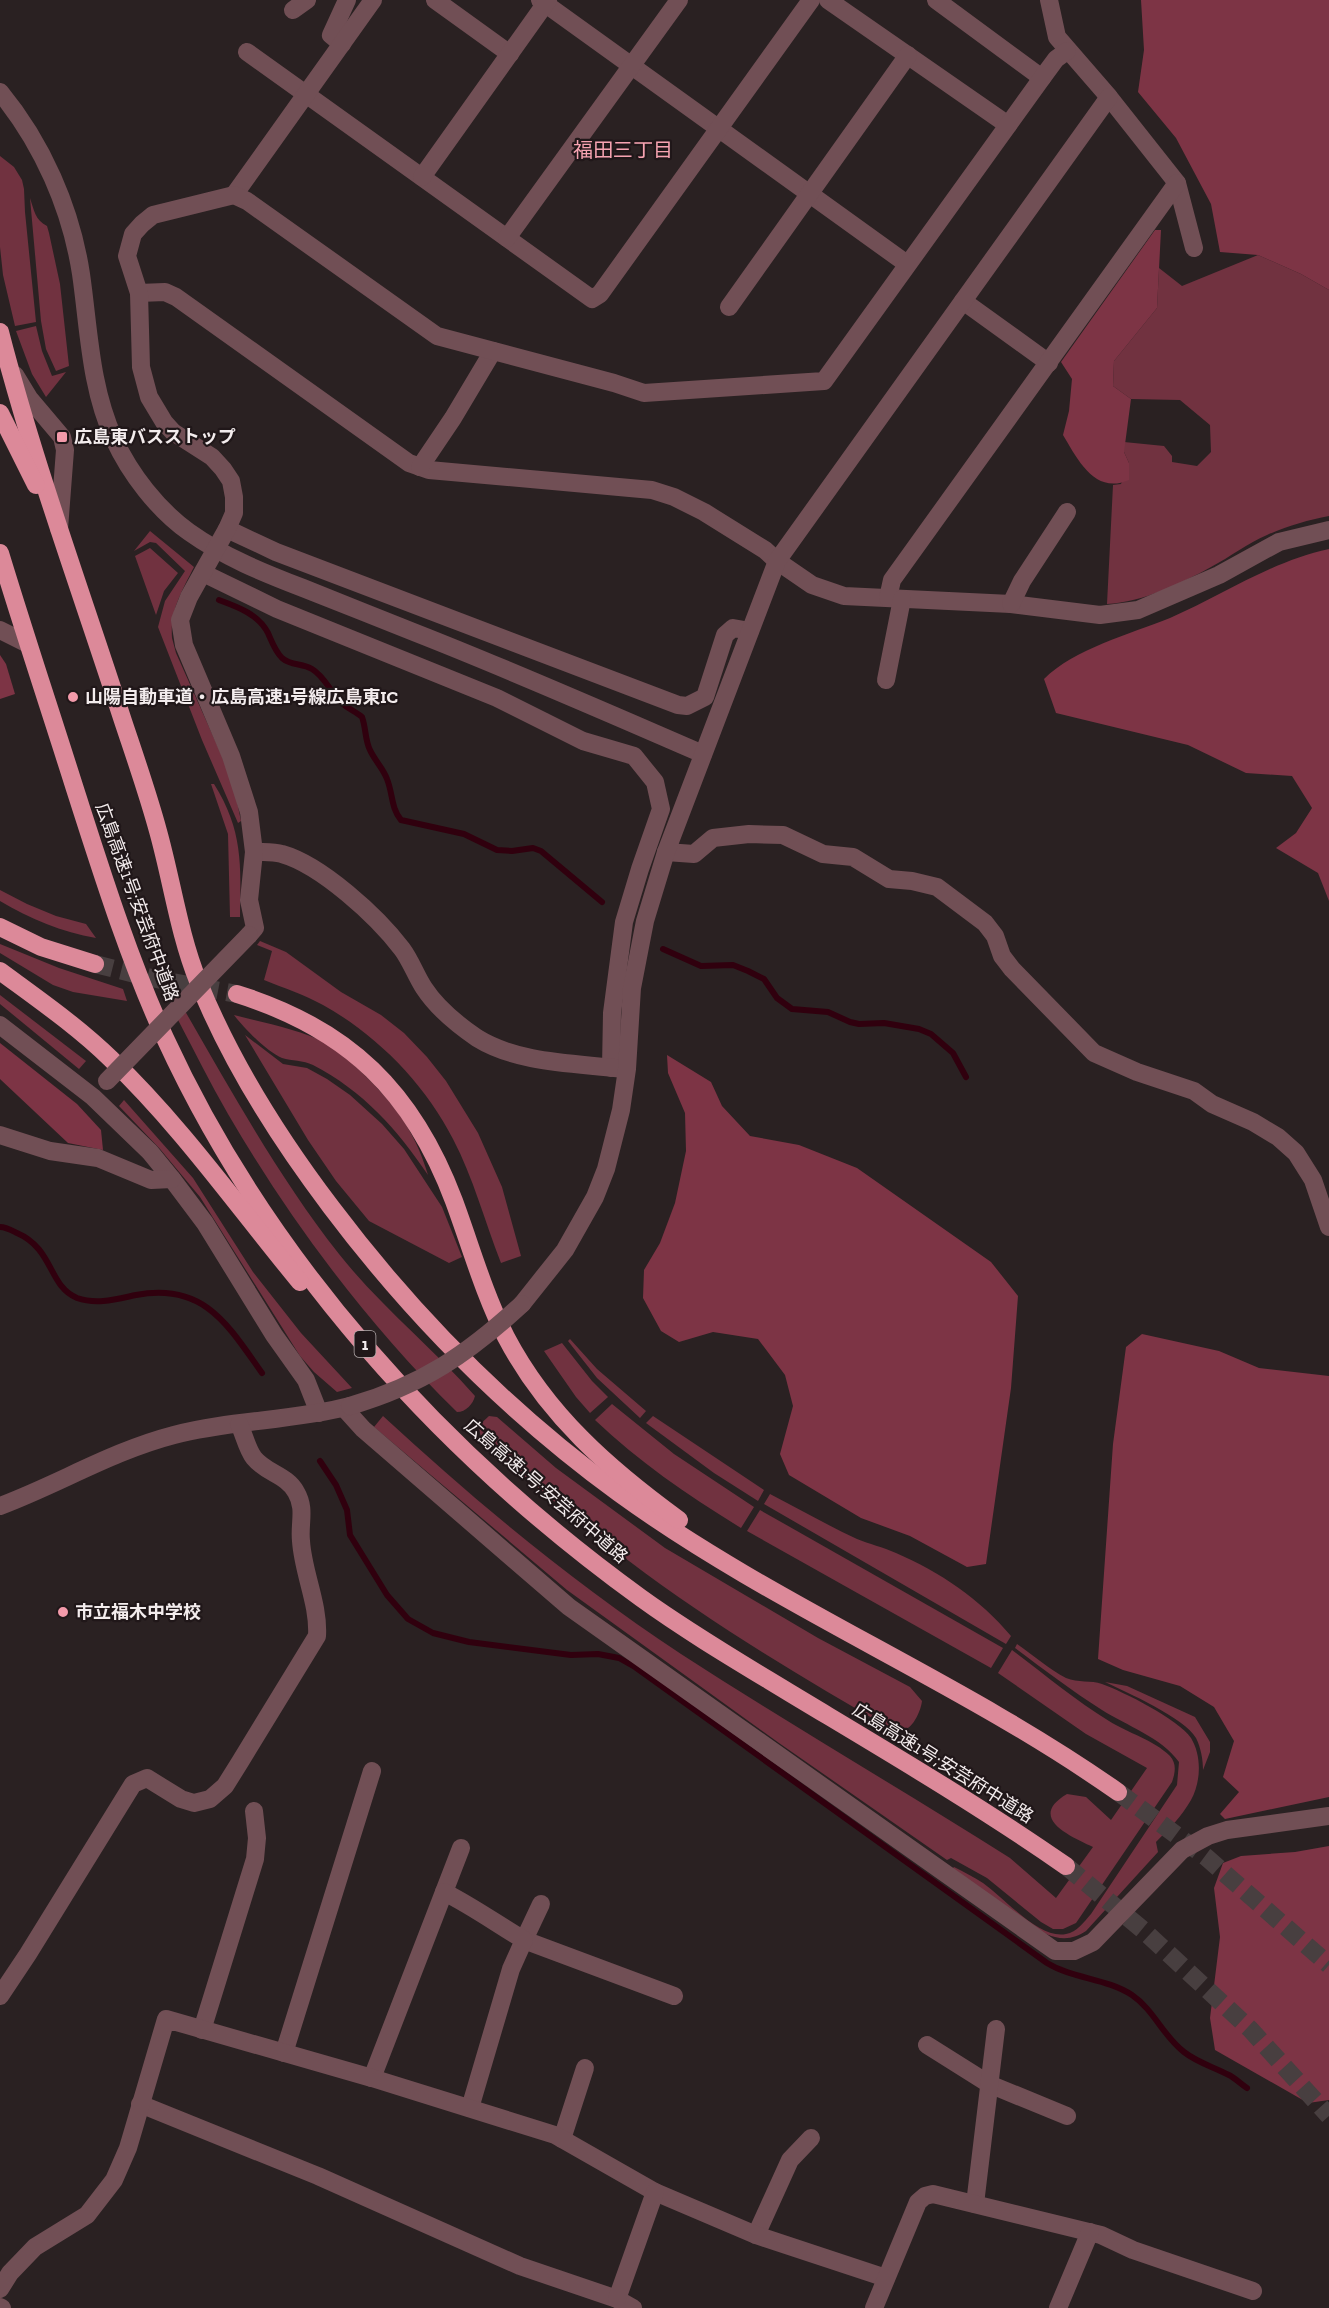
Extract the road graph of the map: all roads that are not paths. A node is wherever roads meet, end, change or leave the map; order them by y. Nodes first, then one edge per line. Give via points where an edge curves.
1 (347, 0) edge
2 (373, 0) edge
3 (435, 0) edge
4 (679, 0) edge
5 (811, 0) edge
6 (828, 0) edge
7 (936, 0) edge
8 (1049, 0) edge
9 (545, 1) edge
10 (342, 44) junction
11 (1067, 51) junction
12 (247, 52) dead end
13 (510, 54) junction
14 (908, 55) junction
15 (630, 66) junction
16 (1042, 78) junction
17 (0, 92) edge
18 (307, 93) junction
19 (1109, 97) junction
20 (1008, 125) junction
21 (719, 129) junction
22 (422, 177) junction
23 (1177, 183) junction
24 (808, 194) junction
25 (234, 195) junction
26 (507, 238) junction
27 (1194, 248) dead end
28 (907, 264) junction
29 (139, 293) junction
30 (963, 301) junction
31 (729, 307) dead end
32 (0, 332) edge
33 (493, 351) junction
34 (7, 360) junction
35 (1049, 363) junction
36 (0, 413) edge
37 (420, 467) junction
38 (1067, 512) dead end
39 (227, 529) junction
40 (58, 530) junction
41 (1329, 530) edge
42 (217, 549) junction
43 (0, 553) edge
44 (777, 561) junction
45 (203, 573) junction
46 (895, 598) junction
47 (1011, 604) junction
48 (0, 630) edge
49 (750, 631) junction
50 (28, 644) junction
51 (886, 680) dead end
52 (703, 754) junction
53 (254, 852) junction
54 (666, 852) junction
55 (0, 927) edge
56 (95, 964) tunnel mouth
57 (0, 971) edge
58 (237, 994) tunnel mouth
59 (0, 1025) edge
60 (619, 1069) junction
61 (93, 1097) junction
62 (0, 1135) edge
63 (172, 1179) junction
64 (1329, 1227) edge
65 (347, 1407) junction
66 (319, 1413) junction
67 (239, 1424) junction
68 (456, 1443) junction
69 (0, 1506) edge
70 (900, 1661) junction
71 (372, 1771) dead end
72 (1118, 1792) tunnel mouth
73 (254, 1811) dead end
74 (1329, 1816) edge
75 (461, 1848) dead end
76 (1066, 1866) tunnel mouth
77 (444, 1892) junction
78 (541, 1904) dead end
79 (524, 1940) junction
80 (0, 1996) edge
81 (674, 1996) dead end
82 (996, 2029) dead end
83 (202, 2030) junction
84 (927, 2045) dead end
85 (284, 2053) junction
86 (585, 2068) dead end
87 (372, 2078) junction
88 (989, 2084) junction
89 (140, 2104) junction
90 (470, 2108) junction
91 (1067, 2116) dead end
92 (811, 2138) dead end
93 (562, 2139) junction
94 (655, 2192) junction
95 (975, 2204) junction
96 (1090, 2232) junction
97 (756, 2235) junction
98 (886, 2278) junction
99 (0, 2289) edge
100 (1253, 2291) dead end
101 (625, 2304) edge
102 (874, 2308) edge
103 (1058, 2308) edge

1 - 10 street via 331,35
2 - 10 street
3 - 13 street
4 - 15 street
5 - 21 street
6 - 14 street
7 - 16 street
8 - 11 street via 1058,37
9 - 13 street
9 - 15 street
10 - 18 street
11 - 16 street
11 - 19 street
12 - 18 street
13 - 22 street
14 - 20 street
14 - 24 street
15 - 21 street
15 - 26 street
16 - 20 street
17 - 42 street via 43,158 62,200 80,272 98,391 113,439 134,475 164,511
18 - 22 street
18 - 25 street
19 - 23 street
19 - 30 street
20 - 28 street
21 - 24 street
21 - 26 street via 600,294 592,299
22 - 26 street
23 - 27 street
23 - 35 street
24 - 28 street
24 - 31 street
25 - 29 street via 153,215 142,224 133,234 127,256
25 - 33 street via 437,336
28 - 33 street via 824,381 644,393
29 - 37 street via 165,292 177,297
29 - 39 street via 141,367 149,397 164,422 212,457 231,481 234,513
30 - 35 street
30 - 44 street
32 - 34 highway
33 - 37 street
34 - 40 highway
34 - 40 street via 28,398 62,437 65,450
35 - 46 street via 892,580
36 - 40 highway
37 - 44 street via 652,490 704,512
38 - 47 street
39 - 42 street
39 - 49 street via 276,552 678,705 687,706 705,697 725,634 733,628
40 - 70 highway, 広島高速1号;安芸府中道路 via 158,829 196,976 243,1075 319,1191 357,1242 442,1340 489,1387 573,1459 675,1532
41 - 47 street via 1279,542 1219,575 1138,609 1100,615
42 - 45 street
42 - 52 street via 260,571 461,650
43 - 50 highway, 広島高速1号;安芸府中道路 / 1
44 - 46 street via 812,585 844,596
44 - 49 street
45 - 53 street via 180,620 184,645 231,756 249,812
45 - 60 street via 277,609 497,698 583,741 634,756 655,782 661,809 624,922 612,1013
46 - 47 street
46 - 51 street
48 - 50 street
49 - 52 street
50 - 68 highway, 広島高速1号;安芸府中道路 / 1 via 134,966 192,1093 261,1209 301,1265 344,1320
52 - 54 street
53 - 60 street via 281,853 306,864 340,888 376,919 403,950 425,990 453,1020 479,1039 513,1054
53 - 61 street, bridge via 249,900 255,928
54 - 60 street via 645,921
54 - 64 street via 694,854 713,838 783,836 824,854 853,857 889,879 937,887 985,923 1012,969 1094,1053 1194,1091 1278,1137 1296,1153 1312,1180
55 - 56 highway via 40,947
57 - 68 highway via 82,1032 143,1090 321,1307
58 - 70 highway via 286,1012 338,1040 404,1106 438,1164 507,1338 544,1396 590,1448 692,1529
59 - 61 street
60 - 65 street, bridge via 615,1139 595,1197 545,1277 522,1304 466,1353 379,1398
61 - 63 street
62 - 63 street via 50,1151 99,1158 152,1180
63 - 66 street via 205,1223 273,1335 306,1380
65 - 66 street
65 - 74 street via 363,1429 569,1607 1055,1951 1074,1951 1093,1942 1182,1850 1208,1836
66 - 67 street
67 - 69 street via 176,1434 132,1447
67 - 80 street via 253,1457 290,1481 298,1494 303,1509 300,1540 318,1624 317,1636 225,1786 210,1799 188,1801 147,1778 133,1784
68 - 76 highway, 広島高速1号;安芸府中道路 / 1 via 548,1525 643,1600
70 - 72 highway, 広島高速1号;安芸府中道路 via 1029,1733
71 - 85 street
73 - 83 street via 255,1859
75 - 77 street
77 - 79 street
77 - 87 street
78 - 79 street
79 - 81 street
79 - 90 street via 511,1969
82 - 88 street
83 - 85 street
83 - 89 street via 166,2019
84 - 88 street
85 - 87 street
86 - 93 street
87 - 90 street
88 - 91 street
88 - 95 street
89 - 99 street via 128,2148 100,2200 87,2215 35,2247
89 - 101 street via 318,2176 520,2266
90 - 93 street
92 - 97 street via 790,2160
93 - 94 street
94 - 97 street
94 - 101 street
95 - 96 street
95 - 98 street via 933,2194 925,2196 918,2202
96 - 100 street
96 - 103 street
97 - 98 street
98 - 102 street

